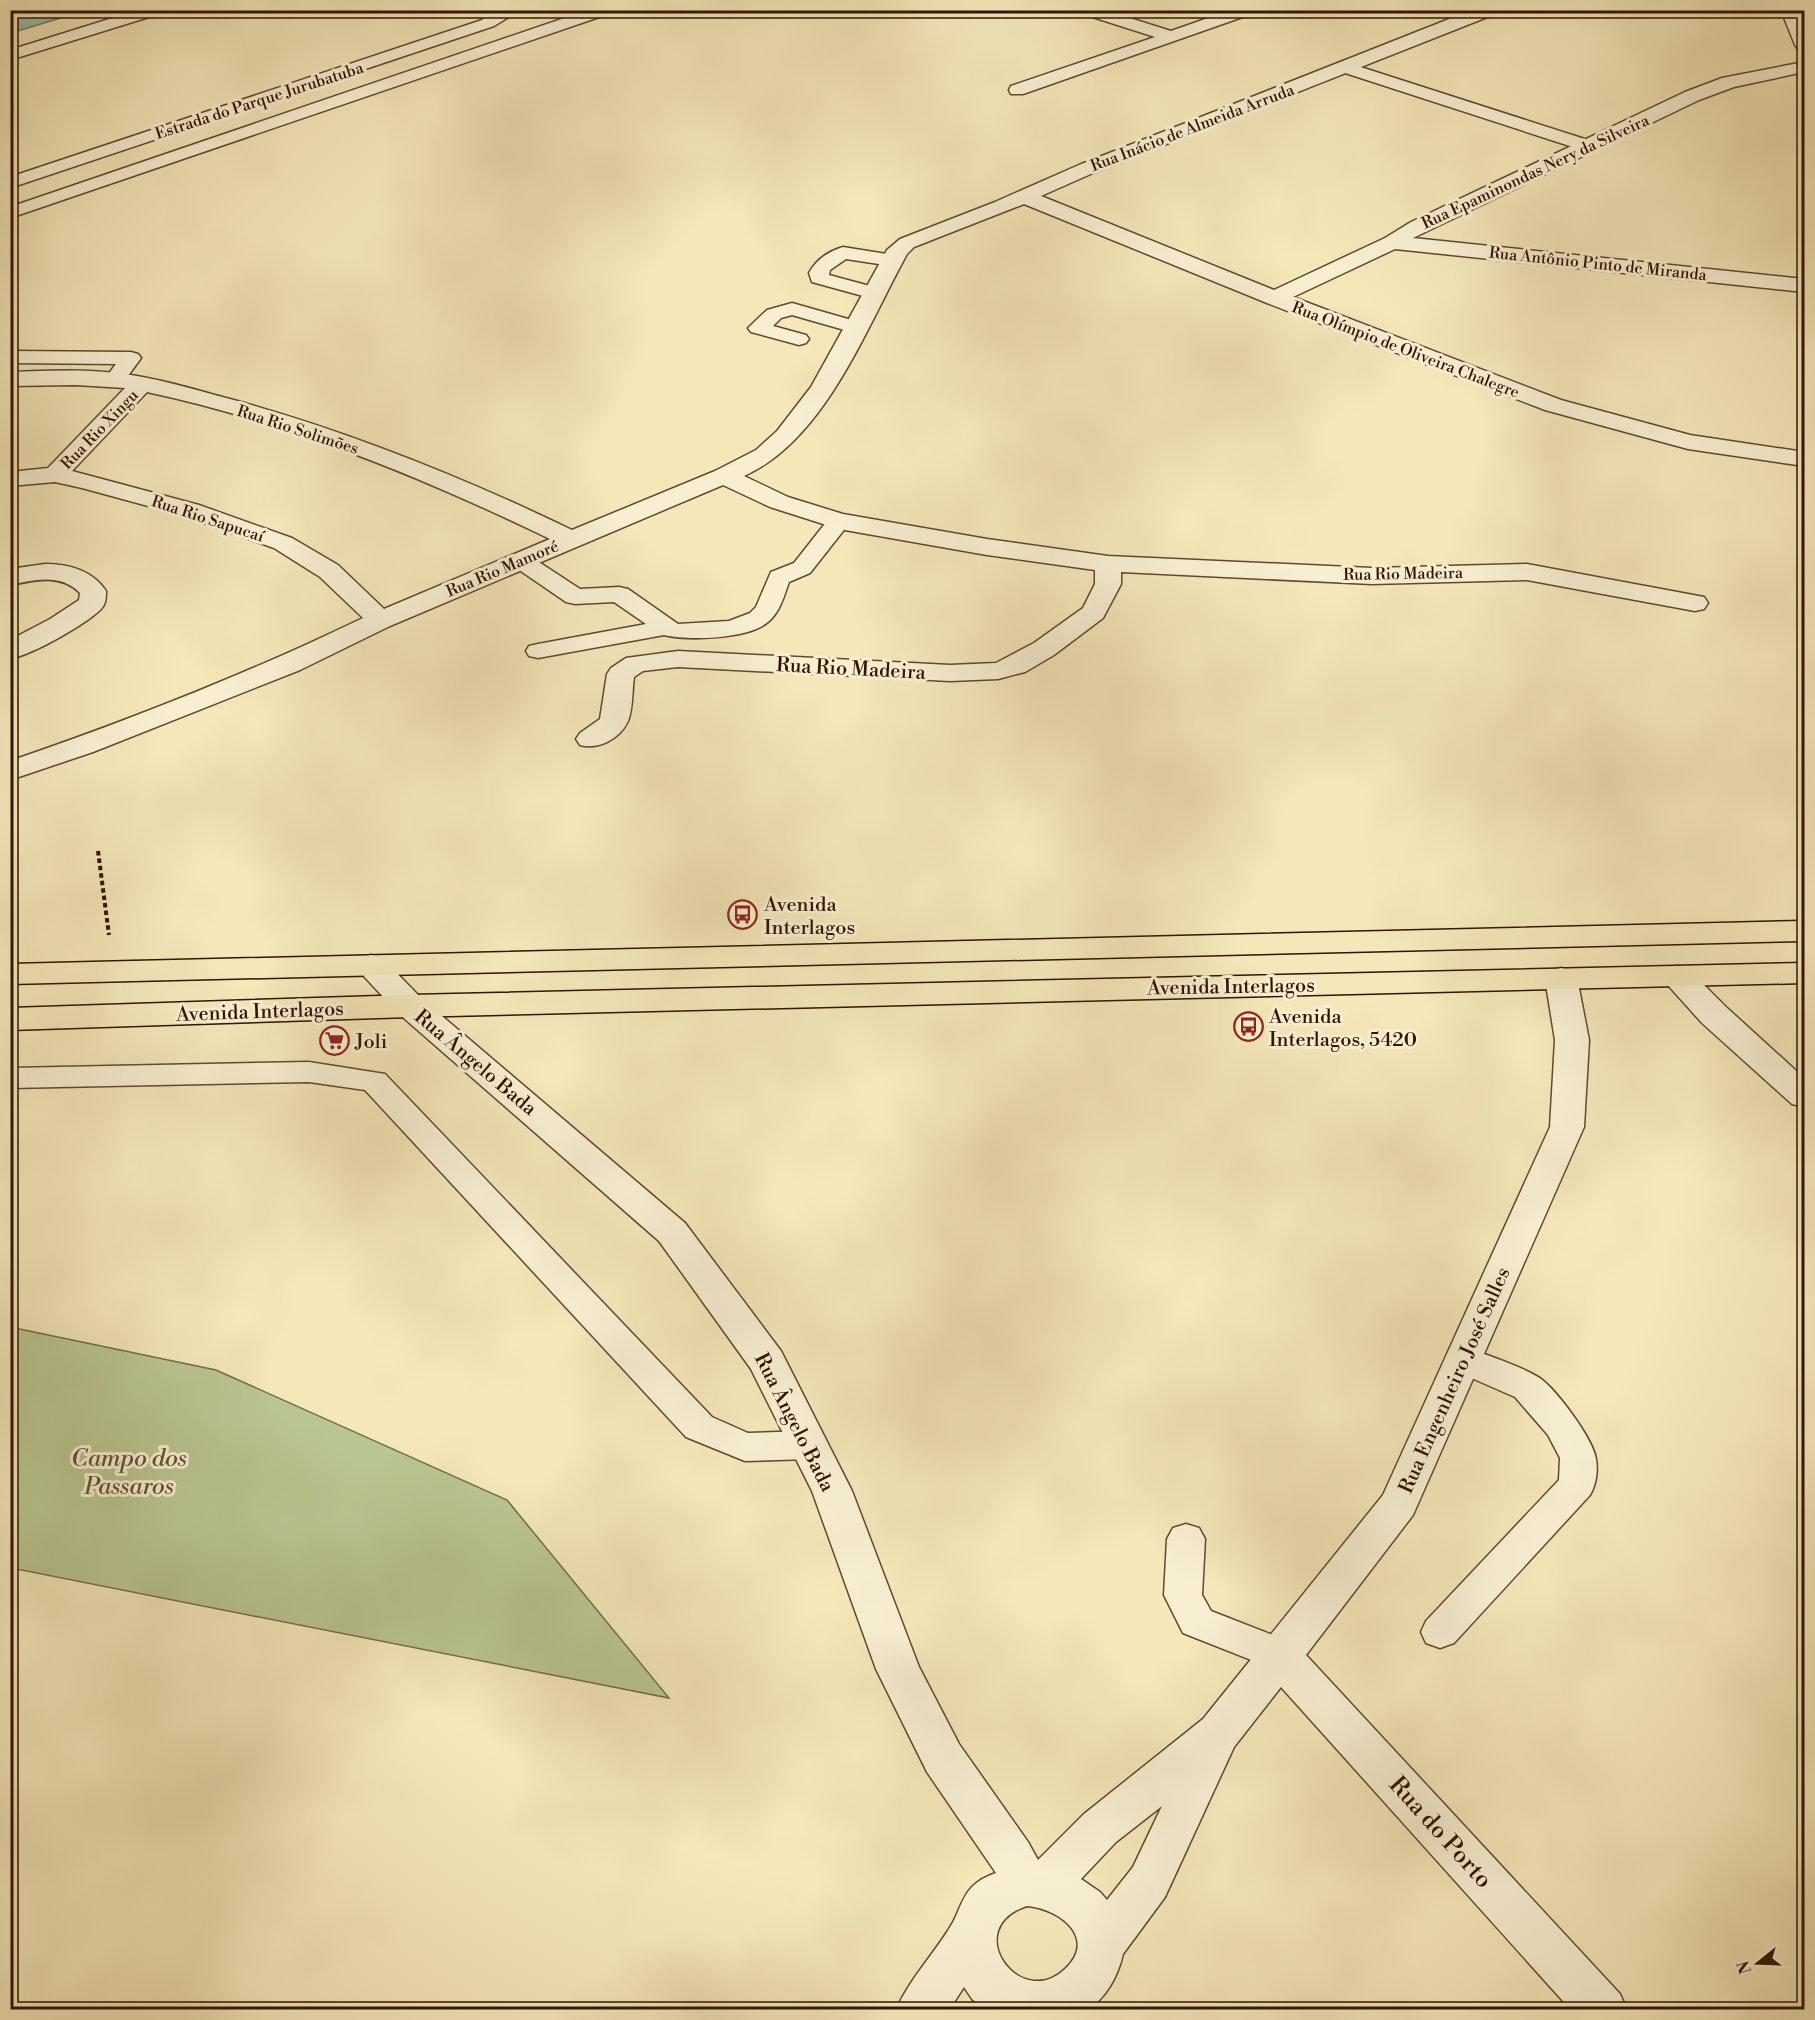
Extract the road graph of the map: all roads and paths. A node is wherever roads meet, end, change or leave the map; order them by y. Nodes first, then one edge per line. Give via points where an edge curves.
1 (156, 10) edge
2 (502, 10) edge
3 (605, 10) edge
4 (1086, 10) edge
5 (1248, 10) edge
6 (1489, 10) edge
7 (1789, 10) edge
8 (1172, 37) junction
9 (1804, 45) edge
10 (10, 55) edge
11 (1345, 67) junction
12 (1804, 67) edge
13 (1017, 90) dead end
14 (1588, 146) junction
15 (10, 183) edge
16 (1020, 196) junction
17 (10, 213) edge
18 (1392, 242) junction
19 (895, 255) junction
20 (1804, 286) edge
21 (874, 292) junction
22 (1275, 298) junction
23 (855, 327) junction
24 (799, 339) dead end
25 (10, 357) edge
26 (10, 379) edge
27 (115, 380) junction
28 (142, 384) junction
29 (1804, 459) edge
30 (55, 475) junction
31 (724, 476) junction
32 (10, 479) edge
33 (839, 521) junction
34 (570, 539) junction
35 (520, 560) junction
36 (1108, 564) junction
37 (10, 577) edge
38 (1695, 603) dead end
39 (380, 620) junction
40 (674, 629) junction
41 (10, 651) edge
42 (537, 651) dead end
43 (678, 659) junction
44 (590, 739) dead end
45 (10, 771) edge
46 (98, 850) dead end
47 (1804, 931) edge
48 (371, 966) junction
49 (113, 972) junction
50 (1804, 972) edge
51 (10, 974) edge
52 (1677, 976) junction
53 (1561, 978) junction
54 (410, 1006) junction
55 (10, 1019) edge
56 (10, 1078) edge
57 (1804, 1096) edge
58 (1463, 1360) junction
59 (809, 1445) junction
60 (1186, 1539) dead end
61 (1440, 1632) dead end
62 (1279, 1655) junction
63 (1219, 1733) junction
64 (1035, 1885) junction
65 (972, 1935) junction
66 (1100, 1946) junction
67 (1063, 2003) edge
68 (920, 2010) edge
69 (1603, 2010) edge

1 - 10 lane
2 - 15 lane, Estrada do Parque Jurubatuba via 488,23
3 - 17 lane
4 - 8 lane
5 - 8 lane
6 - 11 street, Rua Inácio de Almeida Arruda
7 - 9 street
8 - 13 lane
11 - 14 lane
11 - 16 street, Rua Inácio de Almeida Arruda
12 - 14 street, Rua Epaminondas Nery da Silveira via 1729,82
14 - 18 street, Rua Epaminondas Nery da Silveira
16 - 19 street, Rua Inácio de Almeida Arruda via 907,243
16 - 22 street, Rua Olímpio de Oliveira Chalegre
18 - 20 street, Rua Antônio Pinto de Miranda
18 - 22 street, Rua Epaminondas Nery da Silveira
19 - 21 street, Rua Rio Mamoré
19 - 21 lane via 843,253 820,268 819,278
21 - 23 street, Rua Rio Mamoré
22 - 29 street, Rua Olímpio de Oliveira Chalegre via 1553,405 1689,442
23 - 24 lane via 792,309 774,314 758,328
23 - 31 street, Rua Rio Mamoré via 813,402 788,435 763,457
25 - 27 lane via 131,358
26 - 27 street, Rua Rio Solimões
27 - 28 street, Rua Rio Solimões
28 - 30 street, Rua Rio Xingu
28 - 34 street, Rua Rio Solimões via 341,441 513,511
30 - 32 street, Rua Rio Sapucaí
30 - 39 street, Rua Rio Sapucaí via 190,510 283,543 329,571
31 - 33 street, Rua Rio Madeira via 779,502
31 - 34 street, Rua Rio Mamoré
33 - 36 street, Rua Rio Madeira
33 - 40 lane via 802,568 779,577 767,609 759,618 729,628
34 - 35 street, Rua Rio Mamoré
35 - 39 street, Rua Rio Mamoré
35 - 40 lane via 575,597 619,594
36 - 38 street, Rua Rio Madeira via 1372,576 1527,572
36 - 43 street, Rua Rio Madeira via 1108,584 1094,612 1044,649 1016,666 998,671 950,673
37 - 41 street via 67,572 83,579 93,591 92,603
39 - 45 street, Rua Rio Mamoré via 290,664
40 - 42 lane
40 - 43 lane
43 - 44 street, Rua Rio Madeira via 636,664 623,671 614,720
46 - 49 path
47 - 48 main road, Avenida Interlagos
48 - 49 main road, Avenida Interlagos
48 - 54 street, Rua Ângelo Bada
49 - 51 main road, Avenida Interlagos
50 - 52 main road, Avenida Interlagos
52 - 53 main road, Avenida Interlagos
52 - 57 street
53 - 54 main road, Avenida Interlagos
53 - 58 street, Rua Engenheiro José Salles via 1572,1040 1567,1127
54 - 55 main road, Avenida Interlagos
54 - 59 street, Rua Ângelo Bada via 672,1232 767,1361
56 - 59 lane via 309,1072 374,1081 699,1427 745,1447
58 - 61 lane via 1528,1388 1562,1426 1578,1458 1577,1485
58 - 62 street, Rua Engenheiro José Salles via 1399,1504
59 - 64 street, Rua Ângelo Bada via 832,1491 897,1669 943,1758
60 - 62 lane via 1183,1595 1197,1622
62 - 63 street, Rua Engenheiro José Salles
62 - 69 street, Rua do Porto
63 - 64 street, Rua Engenheiro José Salles
63 - 66 street, Rua Engenheiro José Salles via 1149,1882
64 - 65 street via 1000,1893 981,1911
64 - 66 street via 1065,1892 1083,1906 1096,1924
65 - 67 street via 974,1957 985,1977 1001,1993 1023,2001
65 - 68 street
66 - 67 street via 1094,1970

